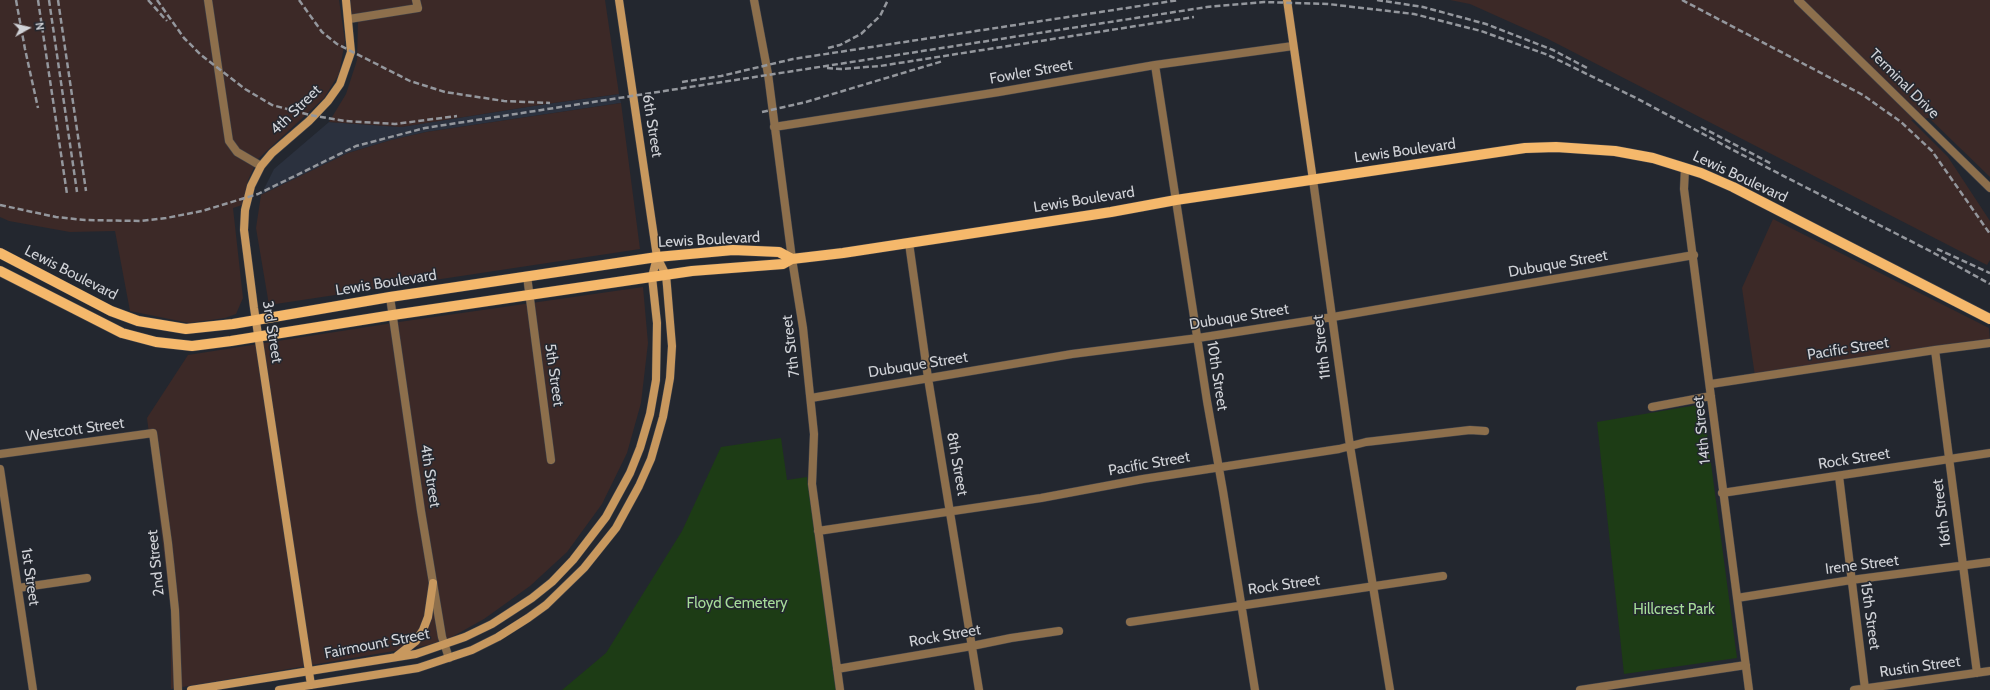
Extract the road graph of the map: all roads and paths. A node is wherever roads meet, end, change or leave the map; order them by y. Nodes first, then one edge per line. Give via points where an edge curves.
1 (208, 0) edge
2 (346, 0) edge
3 (416, 0) edge
4 (619, 0) edge
5 (754, 0) edge
6 (1287, 0) edge
7 (1798, 0) edge
8 (349, 19) junction
9 (1293, 46) junction
10 (1155, 65) junction
11 (774, 127) junction
12 (261, 166) junction
13 (1685, 168) junction
14 (1313, 180) junction
15 (1990, 188) edge
16 (1176, 200) junction
17 (909, 243) junction
18 (0, 253) edge
19 (1694, 256) junction
20 (657, 257) junction
21 (792, 259) junction
22 (0, 271) edge
23 (666, 275) junction
24 (527, 276) junction
25 (652, 277) junction
26 (529, 294) junction
27 (390, 297) junction
28 (393, 315) junction
29 (1333, 317) junction
30 (255, 319) junction
31 (1990, 319) edge
32 (258, 337) junction
33 (1198, 338) junction
34 (1990, 343) edge
35 (1935, 350) junction
36 (928, 378) junction
37 (1711, 384) junction
38 (1711, 396) junction
39 (811, 398) junction
40 (1652, 407) dead end
41 (1485, 431) dead end
42 (153, 433) joint
43 (1350, 446) junction
44 (1990, 453) edge
45 (0, 454) edge
46 (1950, 459) junction
47 (551, 460) dead end
48 (1219, 466) junction
49 (0, 469) edge
50 (1839, 476) junction
51 (1722, 493) junction
52 (950, 511) junction
53 (818, 531) junction
54 (1990, 562) edge
55 (1962, 567) junction
56 (1443, 576) dead end
57 (87, 578) dead end
58 (1851, 580) junction
59 (433, 583) junction
60 (1372, 586) junction
61 (18, 588) junction
62 (1737, 598) junction
63 (1242, 605) junction
64 (1130, 622) dead end
65 (1059, 631) dead end
66 (444, 645) junction
67 (972, 646) junction
68 (393, 658) junction
69 (449, 658) junction
70 (1746, 664) junction
71 (837, 669) junction
72 (309, 670) junction
73 (1990, 671) edge
74 (1977, 673) junction
75 (311, 685) junction
76 (1866, 688) junction
77 (33, 690) edge
78 (178, 690) edge
79 (191, 690) edge
80 (279, 690) edge
81 (840, 690) edge
82 (979, 690) edge
83 (1255, 690) edge
84 (1390, 690) edge
85 (1580, 690) edge
86 (1749, 690) edge
87 (1854, 690) edge

1 - 12 street via 229,141 237,152
2 - 8 main road, 4th Street
3 - 8 street via 418,8
4 - 20 main road, 6th Street
5 - 11 street, 7th Street via 768,74
6 - 9 main road, 11th Street
7 - 15 street, Terminal Drive
8 - 12 main road, 4th Street via 351,52 340,84 328,101
9 - 10 street, Fowler Street
9 - 14 main road, 11th Street
10 - 11 street, Fowler Street
10 - 16 street, 10th Street
11 - 21 street, 7th Street
12 - 30 main road, 3rd Street via 251,186 245,210 244,230
13 - 14 main road, Lewis Boulevard via 1615,151 1556,147 1525,148
13 - 19 street, 14th Street via 1684,189
13 - 31 main road, Lewis Boulevard via 1733,187
14 - 16 main road, Lewis Boulevard
14 - 29 street, 11th Street
16 - 17 main road, Lewis Boulevard
16 - 33 street, 10th Street
17 - 21 main road, Lewis Boulevard
17 - 36 street, 8th Street
18 - 30 main road, Lewis Boulevard via 111,311 138,321 186,329
19 - 29 street, Dubuque Street
19 - 37 street, 14th Street
20 - 21 main road, Lewis Boulevard via 733,250 779,252
20 - 23 main road, 6th Street
20 - 24 main road, Lewis Boulevard
20 - 25 main road, 6th Street
21 - 23 main road, Lewis Boulevard via 783,264
21 - 39 street, 7th Street
22 - 32 main road, Lewis Boulevard via 122,333 156,342 192,346
23 - 25 main road, Lewis Boulevard
23 - 69 main road, Fairmount Street via 672,346 670,378 659,434 628,509 601,549 546,605 498,637
24 - 26 street, 5th Street
24 - 27 main road, Lewis Boulevard
25 - 26 main road, Lewis Boulevard
25 - 66 main road, Fairmount Street via 657,323 656,380 640,448 619,496 588,542 552,582 492,624
26 - 28 main road, Lewis Boulevard
26 - 47 street, 5th Street
27 - 28 street, 4th Street
27 - 30 main road, Lewis Boulevard
28 - 32 main road, Lewis Boulevard
28 - 59 street, 4th Street
29 - 33 street, Dubuque Street
29 - 43 street, 11th Street
30 - 32 main road, 3rd Street
32 - 72 main road, 3rd Street
33 - 36 street, Dubuque Street via 1072,354
33 - 48 street, 10th Street
34 - 35 street, Pacific Street
35 - 37 street, Pacific Street
35 - 46 street, 16th Street
36 - 39 street, Dubuque Street
36 - 52 street, 8th Street
37 - 38 street, 14th Street
38 - 40 street
38 - 51 street, 14th Street
39 - 53 street, 7th Street via 814,434 812,484
41 - 43 street, Pacific Street via 1470,430
42 - 45 street, Westcott Street
42 - 78 street, 2nd Street via 174,602
43 - 48 street, Pacific Street
43 - 60 street, 11th Street
44 - 46 street, Rock Street
46 - 50 street, Rock Street
46 - 55 street, 16th Street
48 - 52 street, Pacific Street via 1041,498
48 - 63 street, 10th Street
49 - 61 street, 1st Street
50 - 51 street, Rock Street
50 - 58 street, 15th Street
51 - 62 street, 14th Street
52 - 53 street, Pacific Street
52 - 67 street, 8th Street
53 - 71 street, 7th Street
54 - 55 street, Irene Street
55 - 58 street, Irene Street
55 - 74 street, 16th Street
56 - 60 street, Rock Street
57 - 61 street
58 - 62 street, Irene Street
58 - 76 street, 15th Street
59 - 66 street, 4th Street
59 - 68 main road via 428,617 423,630 416,641
60 - 63 street, Rock Street
60 - 84 street, 11th Street
61 - 77 street, 1st Street
62 - 70 street, 14th Street
63 - 64 street, Rock Street
63 - 83 street, 10th Street
65 - 67 street, Rock Street
66 - 68 main road, Fairmount Street
66 - 69 street, 4th Street
67 - 71 street, Rock Street
67 - 82 street, 8th Street
68 - 72 main road, Fairmount Street
69 - 75 main road, Fairmount Street via 418,668
70 - 85 street
70 - 86 street, 14th Street
71 - 81 street, 7th Street
72 - 75 main road, 3rd Street
72 - 79 main road, Fairmount Street
73 - 74 street, Rustin Street
74 - 76 street, Rustin Street
75 - 80 main road, Fairmount Street
76 - 87 street, Rustin Street

